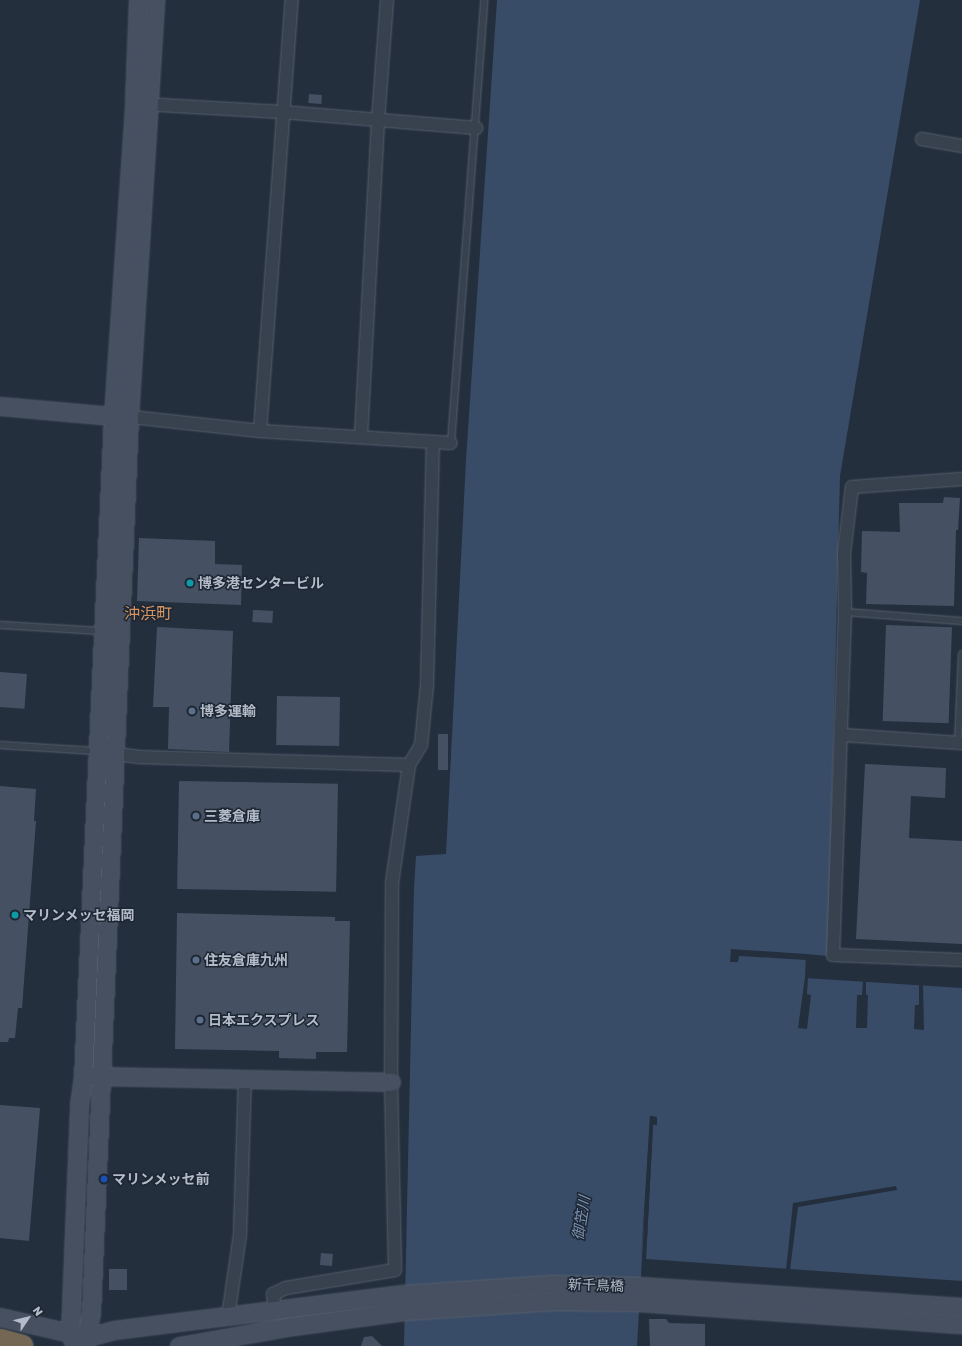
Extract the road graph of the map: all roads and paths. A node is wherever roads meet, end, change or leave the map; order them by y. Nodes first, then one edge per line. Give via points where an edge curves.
1 (138, 0) edge
2 (155, 0) edge
3 (292, 0) edge
4 (387, 0) edge
5 (484, 0) edge
6 (142, 104) junction
7 (282, 112) junction
8 (378, 120) junction
9 (476, 128) junction
10 (922, 138) dead end
11 (962, 146) edge
12 (0, 406) edge
13 (121, 416) junction
14 (260, 431) junction
15 (361, 436) junction
16 (433, 442) junction
17 (451, 443) joint
18 (962, 479) edge
19 (845, 612) junction
20 (962, 621) edge
21 (0, 625) edge
22 (113, 632) junction
23 (962, 654) edge
24 (841, 735) junction
25 (960, 743) edge
26 (0, 745) edge
27 (98, 751) junction
28 (116, 756) junction
29 (409, 765) junction
30 (962, 960) edge
31 (102, 1075) junction
32 (83, 1077) junction
33 (245, 1078) junction
34 (391, 1082) junction
35 (846, 1307) junction
36 (962, 1307) edge
37 (275, 1312) junction
38 (0, 1317) edge
39 (228, 1317) junction
40 (962, 1324) edge
41 (0, 1341) edge
42 (79, 1341) edge
43 (23, 1346) edge
44 (179, 1346) edge

1 - 6 street
2 - 6 street
3 - 7 street
4 - 8 street
5 - 9 lane
6 - 7 street
6 - 13 street
7 - 8 street
7 - 14 street
8 - 9 street
8 - 15 street
9 - 17 lane
10 - 11 street
12 - 13 street
13 - 14 street
13 - 22 street
14 - 15 street
15 - 16 street
16 - 17 street
16 - 29 street via 427,685 421,745
18 - 19 street via 852,487 844,553
19 - 20 lane
19 - 24 street
21 - 22 lane
22 - 27 street
22 - 28 street
23 - 25 lane
24 - 25 street
24 - 30 street via 833,955
26 - 27 lane
27 - 28 street
27 - 32 street
28 - 29 street
28 - 31 street
29 - 34 street via 392,883
31 - 32 street
31 - 33 street
31 - 42 street via 91,1314
32 - 42 street via 79,1105
33 - 34 street
33 - 39 street via 240,1234
34 - 37 street via 395,1270 286,1288 273,1294
35 - 36 street
35 - 37 street, 新千鳥橋 via 553,1284 465,1288
35 - 40 street
35 - 44 street, 新千鳥橋 via 638,1302 458,1306 349,1318
37 - 39 street, 新千鳥橋
38 - 42 street
39 - 42 street, 新千鳥橋 via 114,1330
41 - 43 highway, bridge

